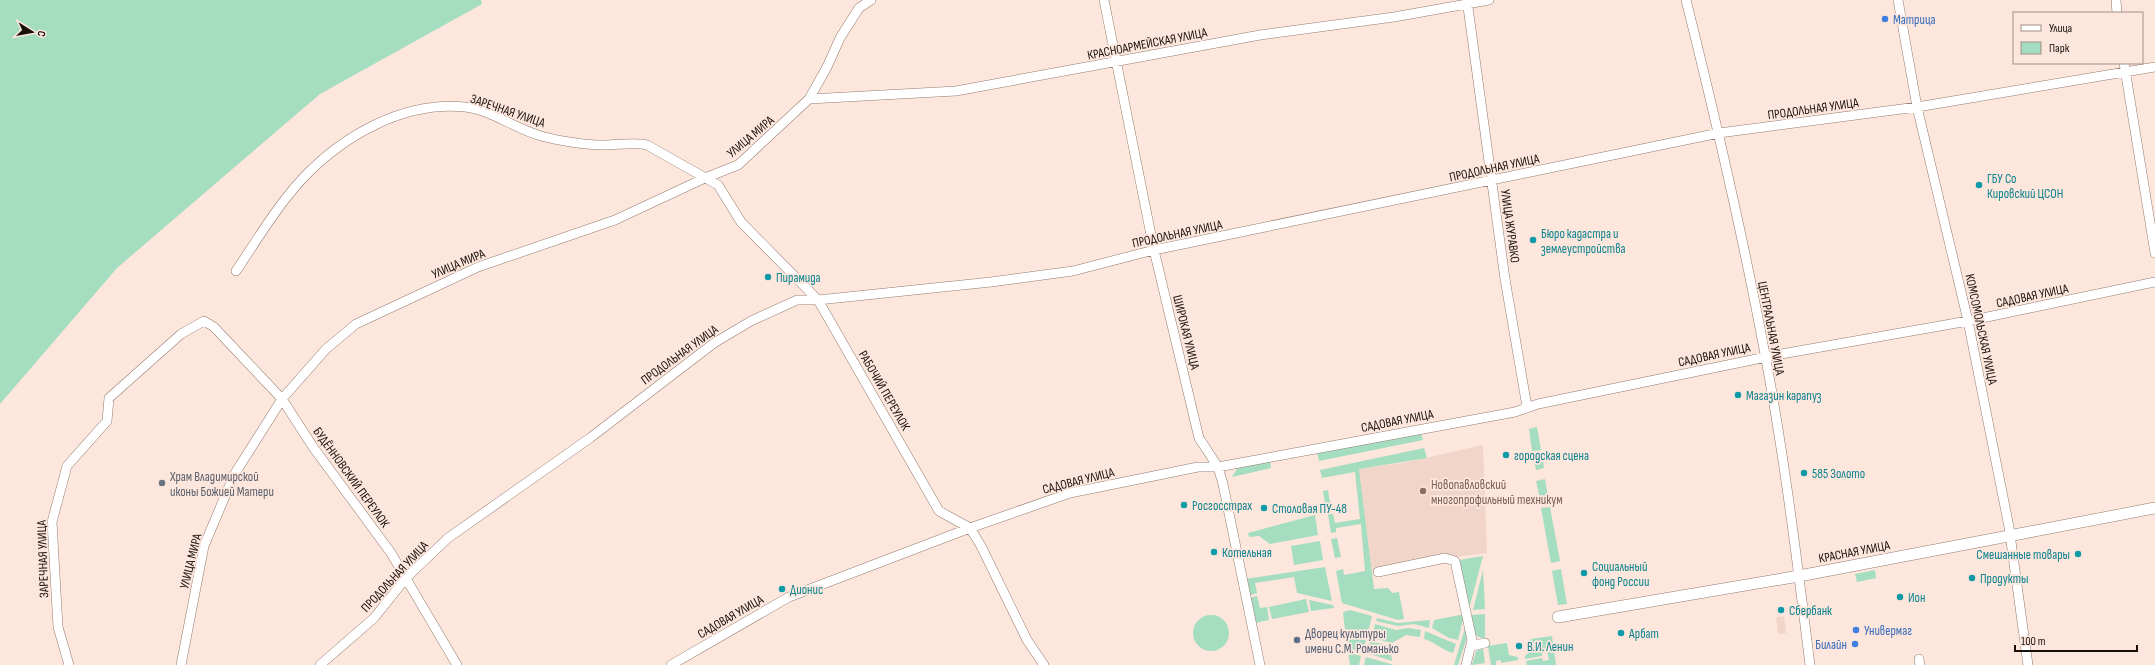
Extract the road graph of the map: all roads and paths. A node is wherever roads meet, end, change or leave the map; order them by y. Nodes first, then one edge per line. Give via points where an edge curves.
1 (870, 0) edge
2 (1104, 0) edge
3 (1489, 0) edge
4 (1686, 0) edge
5 (1898, 0) edge
6 (2116, 0) edge
7 (1467, 2) edge
8 (2117, 12) edge
9 (1116, 61) junction
10 (2155, 67) edge
11 (2125, 68) edge
12 (809, 99) junction
13 (1916, 107) junction
14 (1719, 133) junction
15 (667, 158) joint
16 (705, 178) junction
17 (1491, 181) junction
18 (1154, 250) junction
19 (2155, 253) edge
20 (236, 272) dead end
21 (2155, 282) edge
22 (818, 300) junction
23 (204, 321) joint
24 (1968, 321) junction
25 (1766, 357) junction
26 (282, 399) junction
27 (1527, 407) junction
28 (1218, 467) junction
29 (2155, 508) edge
30 (970, 528) junction
31 (2011, 535) junction
32 (1378, 572) dead end
33 (1799, 576) junction
34 (406, 578) junction
35 (1558, 617) dead end
36 (1472, 643) junction
37 (1485, 643) dead end
38 (70, 665) edge
39 (181, 665) edge
40 (320, 665) edge
41 (457, 665) edge
42 (671, 665) edge
43 (1044, 665) edge
44 (1260, 665) edge
45 (1466, 665) edge
46 (1810, 665) edge
47 (2028, 665) edge

1 - 12 street, УЛИЦА МИРА via 859,8 840,38
2 - 9 street, ШИРОКАЯ УЛИЦА
3 - 7 street, КРАСНОАРМЕЙСКАЯ УЛИЦА
4 - 14 street, ЦЕНТРАЛЬНАЯ УЛИЦА
5 - 13 street, КОМСОМОЛЬСКАЯ УЛИЦА
6 - 8 street
7 - 9 street, КРАСНОАРМЕЙСКАЯ УЛИЦА via 1394,17 1260,35
7 - 17 street, УЛИЦА ЖУРАВКО
9 - 12 street, КРАСНОАРМЕЙСКАЯ УЛИЦА via 956,91
9 - 18 street, ШИРОКАЯ УЛИЦА
10 - 11 street, ПРОДОЛЬНАЯ УЛИЦА
11 - 13 street, ПРОДОЛЬНАЯ УЛИЦА
11 - 19 street
12 - 16 street, УЛИЦА МИРА via 738,166
13 - 14 street, ПРОДОЛЬНАЯ УЛИЦА
13 - 24 street, КОМСОМОЛЬСКАЯ УЛИЦА
14 - 17 street, ПРОДОЛЬНАЯ УЛИЦА
14 - 25 street, ЦЕНТРАЛЬНАЯ УЛИЦА
15 - 16 street, РАБОЧИЙ ПЕРЕУЛОК
15 - 20 street, ЗАРЕЧНАЯ УЛИЦА via 647,145 637,143 597,145 541,136 466,107 438,107 413,111 383,120 329,154 303,178 282,204
16 - 22 street, РАБОЧИЙ ПЕРЕУЛОК via 718,185 741,222
16 - 26 street, УЛИЦА МИРА via 616,220 478,267 356,324 326,349
17 - 18 street, ПРОДОЛЬНАЯ УЛИЦА
17 - 27 street, УЛИЦА ЖУРАВКО
18 - 22 street, ПРОДОЛЬНАЯ УЛИЦА via 1073,271
18 - 28 street, ШИРОКАЯ УЛИЦА via 1199,438
21 - 24 street, САДОВАЯ УЛИЦА
22 - 30 street, РАБОЧИЙ ПЕРЕУЛОК via 939,511
22 - 34 street, ПРОДОЛЬНАЯ УЛИЦА via 797,300 714,342 590,438 448,538
23 - 26 street, БУДЁННОВСКИЙ ПЕРЕУЛОК via 214,327
23 - 38 street, ЗАРЕЧНАЯ УЛИЦА via 181,334 109,398 107,421 67,466 52,522 58,627
24 - 25 street, САДОВАЯ УЛИЦА
24 - 31 street, КОМСОМОЛЬСКАЯ УЛИЦА
25 - 27 street, САДОВАЯ УЛИЦА
25 - 33 street, ЦЕНТРАЛЬНАЯ УЛИЦА
26 - 34 street, БУДЁННОВСКИЙ ПЕРЕУЛОК via 313,447 391,552
26 - 39 street, УЛИЦА МИРА via 234,475 204,546
27 - 28 street, САДОВАЯ УЛИЦА via 1515,412
28 - 30 street, САДОВАЯ УЛИЦА via 1198,467 1070,493
28 - 44 street, ШИРОКАЯ УЛИЦА
29 - 31 street, КРАСНАЯ УЛИЦА
30 - 42 street, САДОВАЯ УЛИЦА via 789,597
30 - 43 street, РАБОЧИЙ ПЕРЕУЛОК via 1027,640
31 - 33 street, КРАСНАЯ УЛИЦА
31 - 47 street, КОМСОМОЛЬСКАЯ УЛИЦА
32 - 36 street via 1445,558 1455,561
33 - 35 street, КРАСНАЯ УЛИЦА
33 - 46 street, ЦЕНТРАЛЬНАЯ УЛИЦА
34 - 40 street, ПРОДОЛЬНАЯ УЛИЦА via 374,618
34 - 41 street, БУДЁННОВСКИЙ ПЕРЕУЛОК
36 - 37 street
36 - 45 street

